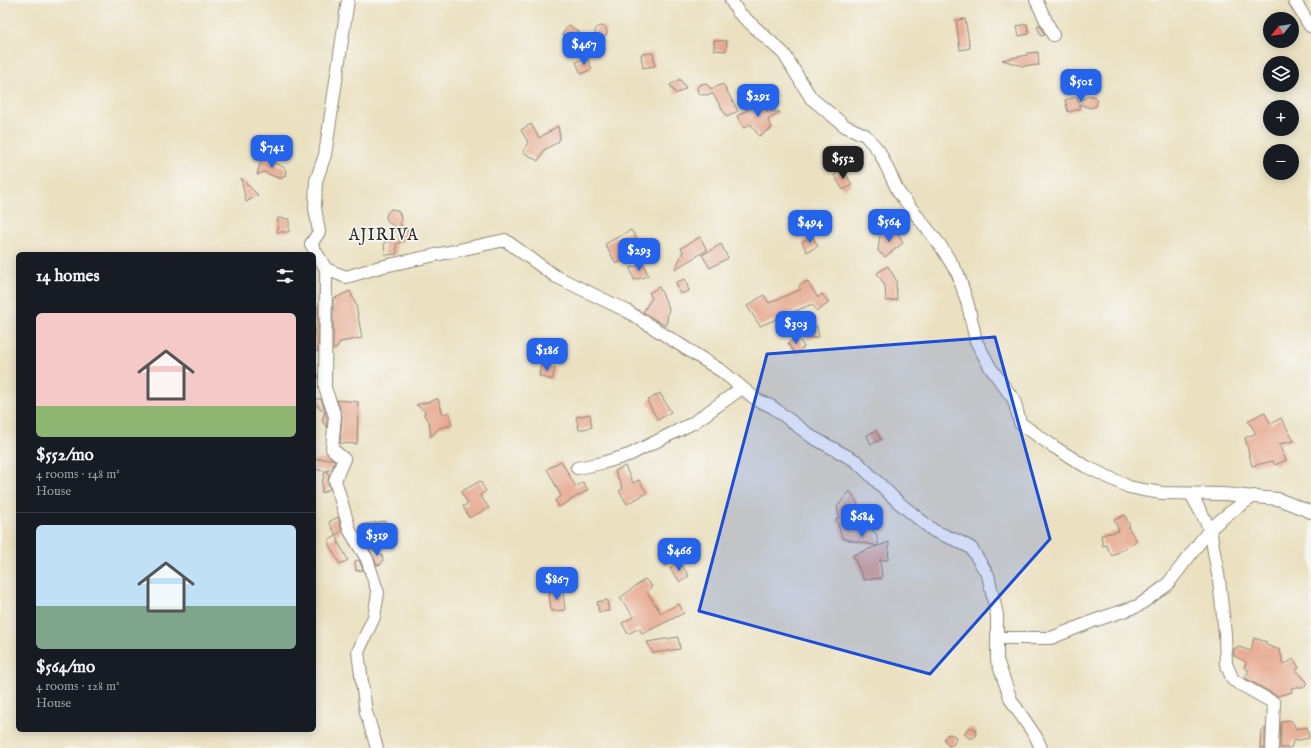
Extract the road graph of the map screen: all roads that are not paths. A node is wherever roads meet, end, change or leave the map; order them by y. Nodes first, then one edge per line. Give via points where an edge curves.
1 (348, 0) edge
2 (731, 0) edge
3 (1036, 0) edge
4 (1294, 0) edge
5 (1310, 26) edge
6 (1053, 35) dead end
7 (316, 252) edge
8 (316, 252) edge
9 (326, 269) junction
10 (742, 388) junction
11 (577, 468) dead end
12 (1191, 494) junction
13 (1254, 496) junction
14 (1311, 512) edge
15 (1210, 530) junction
16 (997, 638) junction
17 (377, 748) edge
18 (1042, 748) edge
19 (1272, 748) edge

1 - 8 street via 325,155 316,181 315,208 319,232 311,244
2 - 12 street via 738,12 784,54 811,98 845,126 865,135 879,151 899,193 940,245 958,274 976,341 990,368 1014,400 1020,423 1085,466 1129,487
3 - 6 street
4 - 5 street
7 - 9 street
9 - 10 street via 346,277 380,267 505,240 555,276 627,311 723,372
9 - 17 street via 325,388 335,416 332,449 344,459 335,480 350,531 367,559 378,593 374,617 358,652 366,712
10 - 11 street via 693,423 630,455
10 - 16 street via 812,437 856,461 898,502 934,531 971,548 988,575 997,615
12 - 13 street
12 - 15 street
13 - 14 street via 1278,499
13 - 15 street
15 - 16 street via 1167,585 1138,606 1051,638
15 - 19 street via 1219,580 1226,664 1234,680 1274,703
16 - 18 street via 997,660 1011,700

